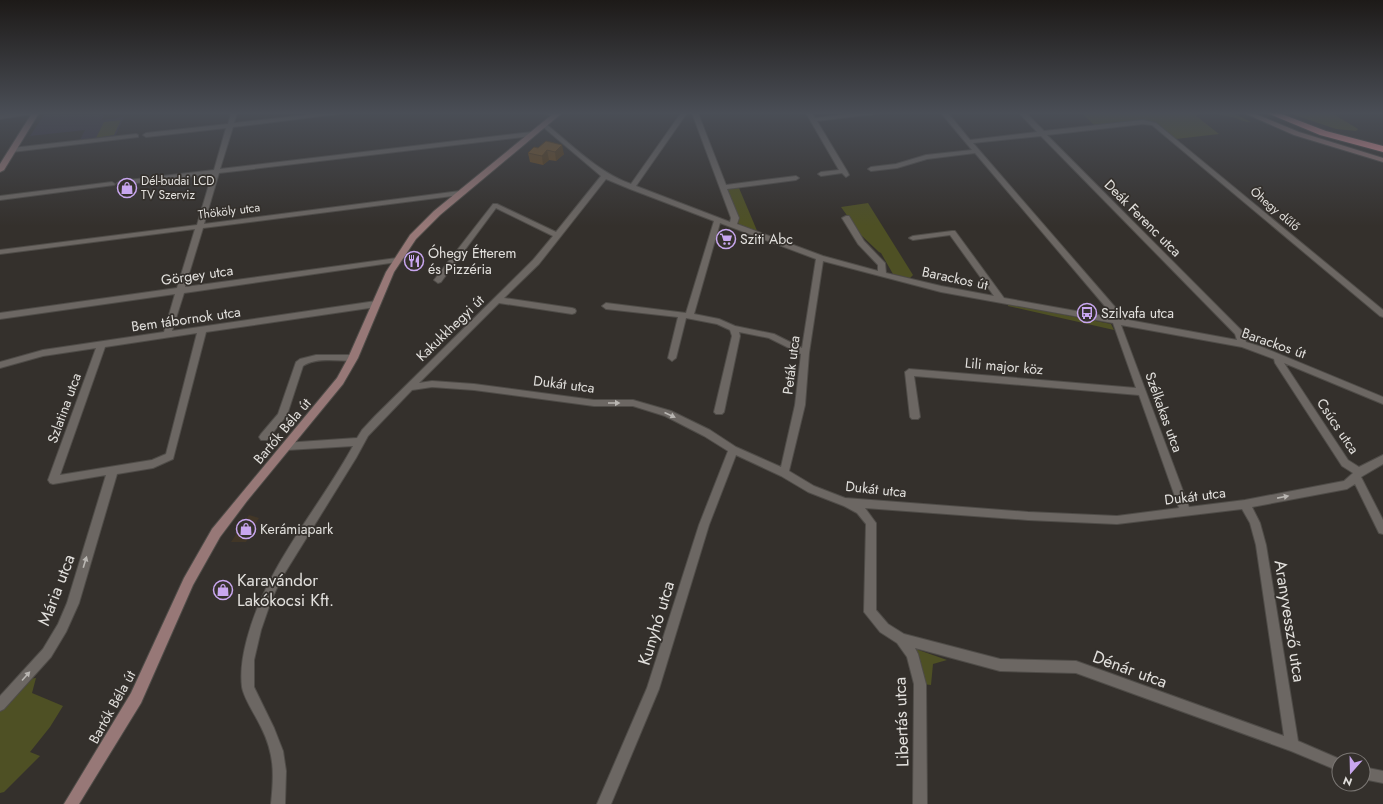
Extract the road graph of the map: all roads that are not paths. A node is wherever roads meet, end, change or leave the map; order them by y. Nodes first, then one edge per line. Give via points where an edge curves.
1 (12, 150) edge
2 (222, 151) edge
3 (394, 151) edge
4 (512, 151) edge
5 (575, 151) edge
6 (658, 151) edge
7 (709, 151) edge
8 (831, 151) edge
9 (976, 151) joint
10 (1058, 151) edge
11 (1188, 151) edge
12 (1351, 151) edge
13 (1383, 160) edge
14 (1, 167) edge
15 (871, 169) dead end
16 (215, 172) junction
17 (820, 174) dead end
18 (605, 176) junction
19 (796, 178) dead end
20 (120, 183) dead end
21 (112, 184) dead end
22 (723, 187) junction
23 (632, 188) junction
24 (460, 193) junction
25 (0, 198) edge
26 (846, 218) dead end
27 (719, 220) junction
28 (199, 226) junction
29 (733, 226) junction
30 (558, 236) junction
31 (913, 238) dead end
32 (0, 252) edge
33 (820, 258) junction
34 (397, 260) junction
35 (882, 275) junction
36 (438, 280) dead end
37 (180, 290) junction
38 (499, 300) junction
39 (1001, 300) junction
40 (376, 304) junction
41 (606, 306) dead end
42 (572, 311) dead end
43 (1383, 314) edge
44 (686, 315) junction
45 (0, 316) edge
46 (1118, 321) junction
47 (733, 328) junction
48 (202, 330) junction
49 (167, 334) junction
50 (102, 344) junction
51 (1243, 344) junction
52 (805, 353) junction
53 (1278, 356) junction
54 (353, 358) junction
55 (672, 358) dead end
56 (0, 365) edge
57 (411, 387) junction
58 (1142, 392) junction
59 (1383, 401) edge
60 (719, 412) dead end
61 (915, 417) dead end
62 (264, 437) dead end
63 (360, 442) junction
64 (287, 446) junction
65 (733, 450) junction
66 (1383, 459) edge
67 (113, 470) junction
68 (784, 473) junction
69 (1358, 475) junction
70 (845, 502) junction
71 (1245, 504) junction
72 (1186, 512) junction
73 (1383, 530) edge
74 (901, 639) junction
75 (0, 705) edge
76 (1292, 745) junction
77 (1331, 762) edge
78 (1371, 775) edge
79 (1383, 777) edge
80 (71, 804) edge
81 (278, 804) edge
82 (604, 804) edge
83 (920, 804) edge

1 - 14 street
2 - 16 street
3 - 16 street
4 - 24 street, Bartók Béla út
5 - 18 street, Barackos út
6 - 23 street
7 - 22 street
8 - 17 street via 845,173
9 - 15 street via 926,157 897,166
9 - 46 street via 1118,316
10 - 51 street, Deák Ferenc utca via 1238,333
11 - 43 street, Óhegy dűlő
12 - 13 street
16 - 20 street
16 - 28 street
18 - 23 street, Barackos út
18 - 30 street, Kakukkhegyi út
19 - 22 street
21 - 25 street
22 - 29 street via 735,218
23 - 27 street, Barackos út
24 - 28 street, Thököly utca
24 - 34 street, Bartók Béla út via 421,228
26 - 35 street via 861,242 882,265
27 - 29 street, Barackos út
27 - 44 street
28 - 32 street, Thököly utca
28 - 37 street
29 - 33 street, Barackos út
30 - 36 street via 495,205
30 - 38 street, Kakukkhegyi út
31 - 39 street via 952,233
33 - 35 street, Barackos út
33 - 52 street, Peták utca
34 - 37 street, Görgey utca
34 - 40 street, Bartók Béla út
35 - 39 street, Barackos út
37 - 45 street, Görgey utca
37 - 49 street
38 - 42 street
38 - 57 street, Kakukkhegyi út
39 - 46 street, Barackos út
40 - 48 street, Bem tábornok utca
40 - 54 street, Bartók Béla út
41 - 44 street
44 - 47 street via 720,322
44 - 55 street
46 - 51 street, Barackos út
46 - 58 street, Szélkakas utca
47 - 52 street via 771,336
47 - 60 street via 736,336
48 - 49 street, Bem tábornok utca
48 - 67 street via 172,452 166,459 152,464
49 - 50 street, Bem tábornok utca
50 - 56 street, Bem tábornok utca via 44,353
50 - 67 street, Szlatina utca via 53,480
51 - 53 street, Barackos út
52 - 68 street, Peták utca via 800,405
53 - 59 street, Barackos út
53 - 69 street, Csúcs utca via 1278,361 1346,463
54 - 62 street via 301,361 282,415
54 - 64 street, Bartók Béla út via 336,386
57 - 63 street, Kakukkhegyi út via 378,418
57 -> 65 street, Dukát utca via 432,384 474,387 594,403 633,403 668,413
58 - 61 street, Lili major köz via 909,372
58 - 72 street, Szélkakas utca
63 - 64 street
63 - 81 street, Kakukkhegyi út via 277,576 268,593 254,637 248,666 248,688 272,739 278,759
64 - 80 street, Bartók Béla út via 243,498 206,549 188,582 136,698
65 - 68 street, Dukát utca
65 - 82 street, Kunyhó utca via 704,525 653,689
66 - 69 street, Dukát utca
75 -> 67 street, Mária utca via 47,653 62,628 73,603
68 - 70 street, Dukát utca via 811,489
71 -> 69 street, Dukát utca via 1347,485
69 - 73 street, Csúcs utca
70 - 72 street, Dukát utca via 1092,520 1117,520
70 - 74 street, Libertás utca via 861,510 871,523 870,612 884,628
71 - 72 street, Dukát utca
71 - 76 street, Aranyvessző utca via 1251,514 1260,544
74 - 76 street, Dénár utca via 1000,665 1076,667
74 - 83 street, Libertás utca via 912,654 920,684
76 - 77 street, Dénár utca
78 - 79 street

